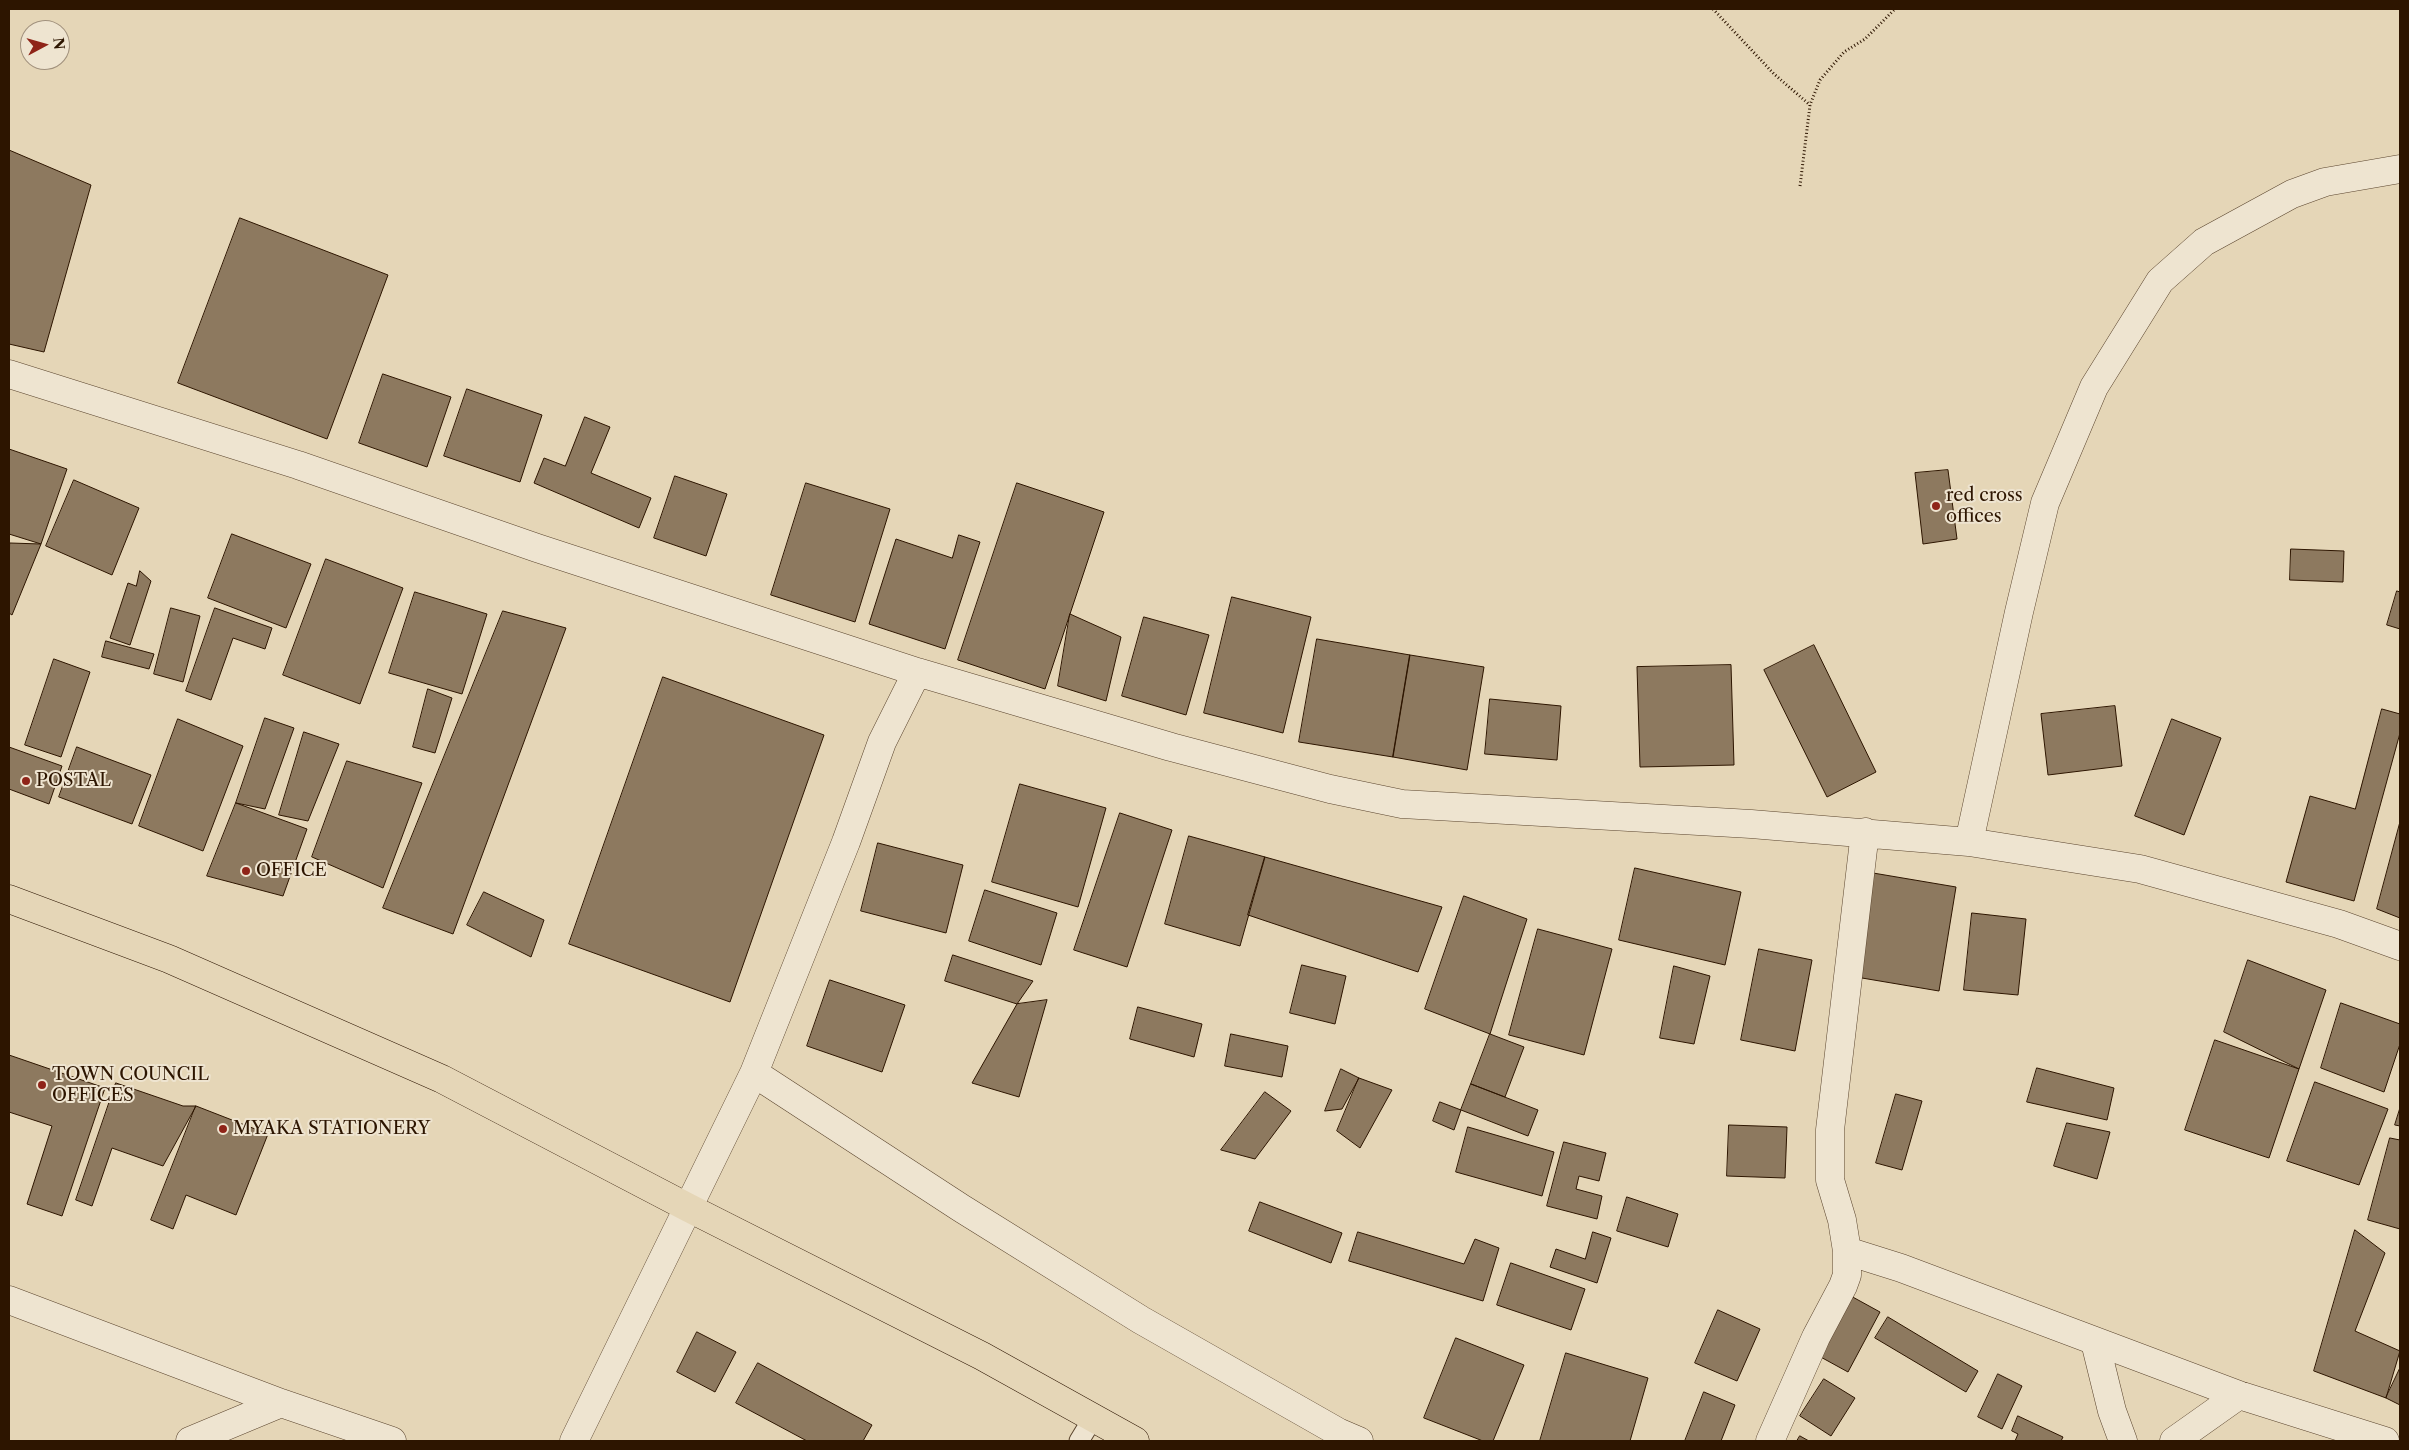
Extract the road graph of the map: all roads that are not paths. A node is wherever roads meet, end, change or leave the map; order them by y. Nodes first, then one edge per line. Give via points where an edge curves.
1 (2400, 169) edge
2 (9, 374) edge
3 (917, 672) junction
4 (1865, 832) junction
5 (1969, 842) junction
6 (9, 899) edge
7 (2400, 946) edge
8 (754, 1074) junction
9 (689, 1208) junction
10 (1847, 1250) junction
11 (9, 1300) edge
12 (2095, 1342) junction
13 (2238, 1395) junction
14 (282, 1403) junction
15 (1093, 1418) junction
16 (190, 1441) edge
17 (392, 1441) edge
18 (574, 1441) edge
19 (1079, 1441) edge
20 (1135, 1441) edge
21 (1359, 1441) edge
22 (1770, 1441) edge
23 (2123, 1441) edge
24 (2174, 1441) edge
25 (2385, 1441) edge

1 - 5 street via 2325,182 2292,194 2204,242 2160,281 2094,387 2045,503
2 - 3 street via 298,465 537,548
3 - 4 street via 1171,747 1330,790 1402,804
3 - 8 street via 882,742
4 - 5 street
4 - 10 street via 1830,1130 1830,1180
5 - 7 street via 2140,868 2339,924
6 - 9 highway via 169,959 442,1079
8 - 9 street
8 - 21 street via 1141,1320
9 - 15 highway via 982,1356
9 - 18 street
10 - 12 street
10 - 22 street via 1848,1267 1843,1286 1816,1337
11 - 14 street
12 - 13 street
12 - 23 street
13 - 24 street
13 - 25 street
14 - 16 street
14 - 17 street
15 - 19 lane
15 - 20 highway

